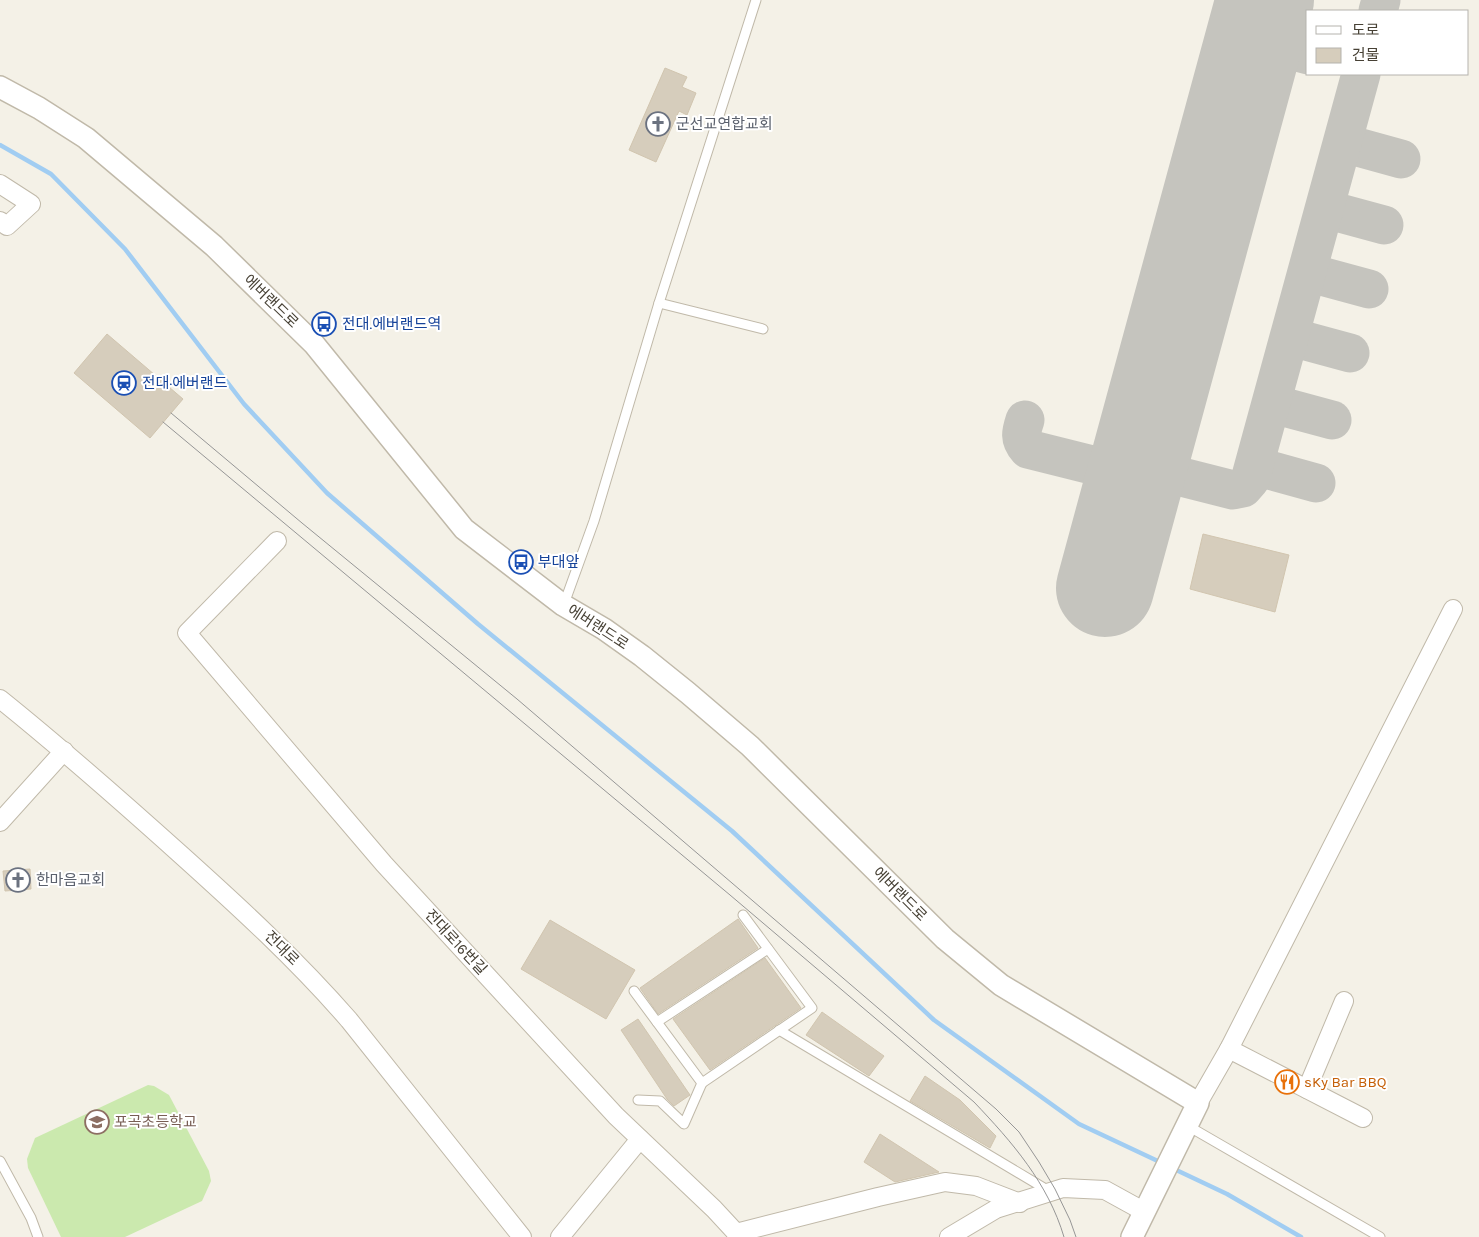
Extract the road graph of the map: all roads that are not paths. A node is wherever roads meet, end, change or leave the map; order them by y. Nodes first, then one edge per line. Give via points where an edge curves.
1 (756, 0) edge
2 (0, 87) edge
3 (0, 184) edge
4 (2, 227) edge
5 (659, 303) junction
6 (763, 329) dead end
7 (277, 541) dead end
8 (563, 605) junction
9 (1453, 609) dead end
10 (0, 699) edge
11 (64, 751) junction
12 (0, 822) edge
13 (743, 915) dead end
14 (768, 948) junction
15 (634, 991) dead end
16 (1344, 1001) dead end
17 (657, 1022) junction
18 (780, 1030) junction
19 (1229, 1049) junction
20 (702, 1083) junction
21 (1307, 1089) junction
22 (638, 1100) dead end
23 (1198, 1103) junction
24 (1363, 1118) dead end
25 (1184, 1133) junction
26 (640, 1139) junction
27 (0, 1161) edge
28 (1051, 1192) junction
29 (1020, 1203) junction
30 (1148, 1205) junction
31 (502, 1211) junction
32 (738, 1235) edge
33 (38, 1237) edge
34 (515, 1237) edge
35 (522, 1237) edge
36 (560, 1237) edge
37 (949, 1237) edge
38 (1132, 1237) edge
39 (1380, 1237) edge

1 - 5 lane
2 - 8 street, 에버랜드로 via 86,138 214,246 314,344 464,529
3 - 4 street via 31,204
5 - 6 lane
5 - 8 lane via 594,520
7 - 26 street, 전대로16번길 via 187,633 384,864
8 - 23 street, 에버랜드로 via 642,656 750,746 945,939 1002,985
9 - 19 street
10 - 11 street, 전대로
11 - 12 street
11 - 31 street, 전대로 via 259,925 321,987
13 - 14 lane
14 - 17 lane
14 - 18 lane via 812,1008
15 - 17 lane
16 - 21 street
17 - 20 lane
18 - 20 lane
18 - 28 lane
19 - 21 street
19 - 23 street
20 - 22 lane via 684,1124 660,1101
21 - 24 street
23 - 25 street
25 - 30 street
25 - 39 lane
26 - 32 street, 전대로16번길
26 - 36 street
27 - 33 lane
28 - 29 street
28 - 30 street via 1064,1188 1105,1190
29 - 32 street via 976,1186 945,1182
29 - 37 street via 996,1209
30 - 38 street
31 - 34 street
31 - 35 street, 전대로

